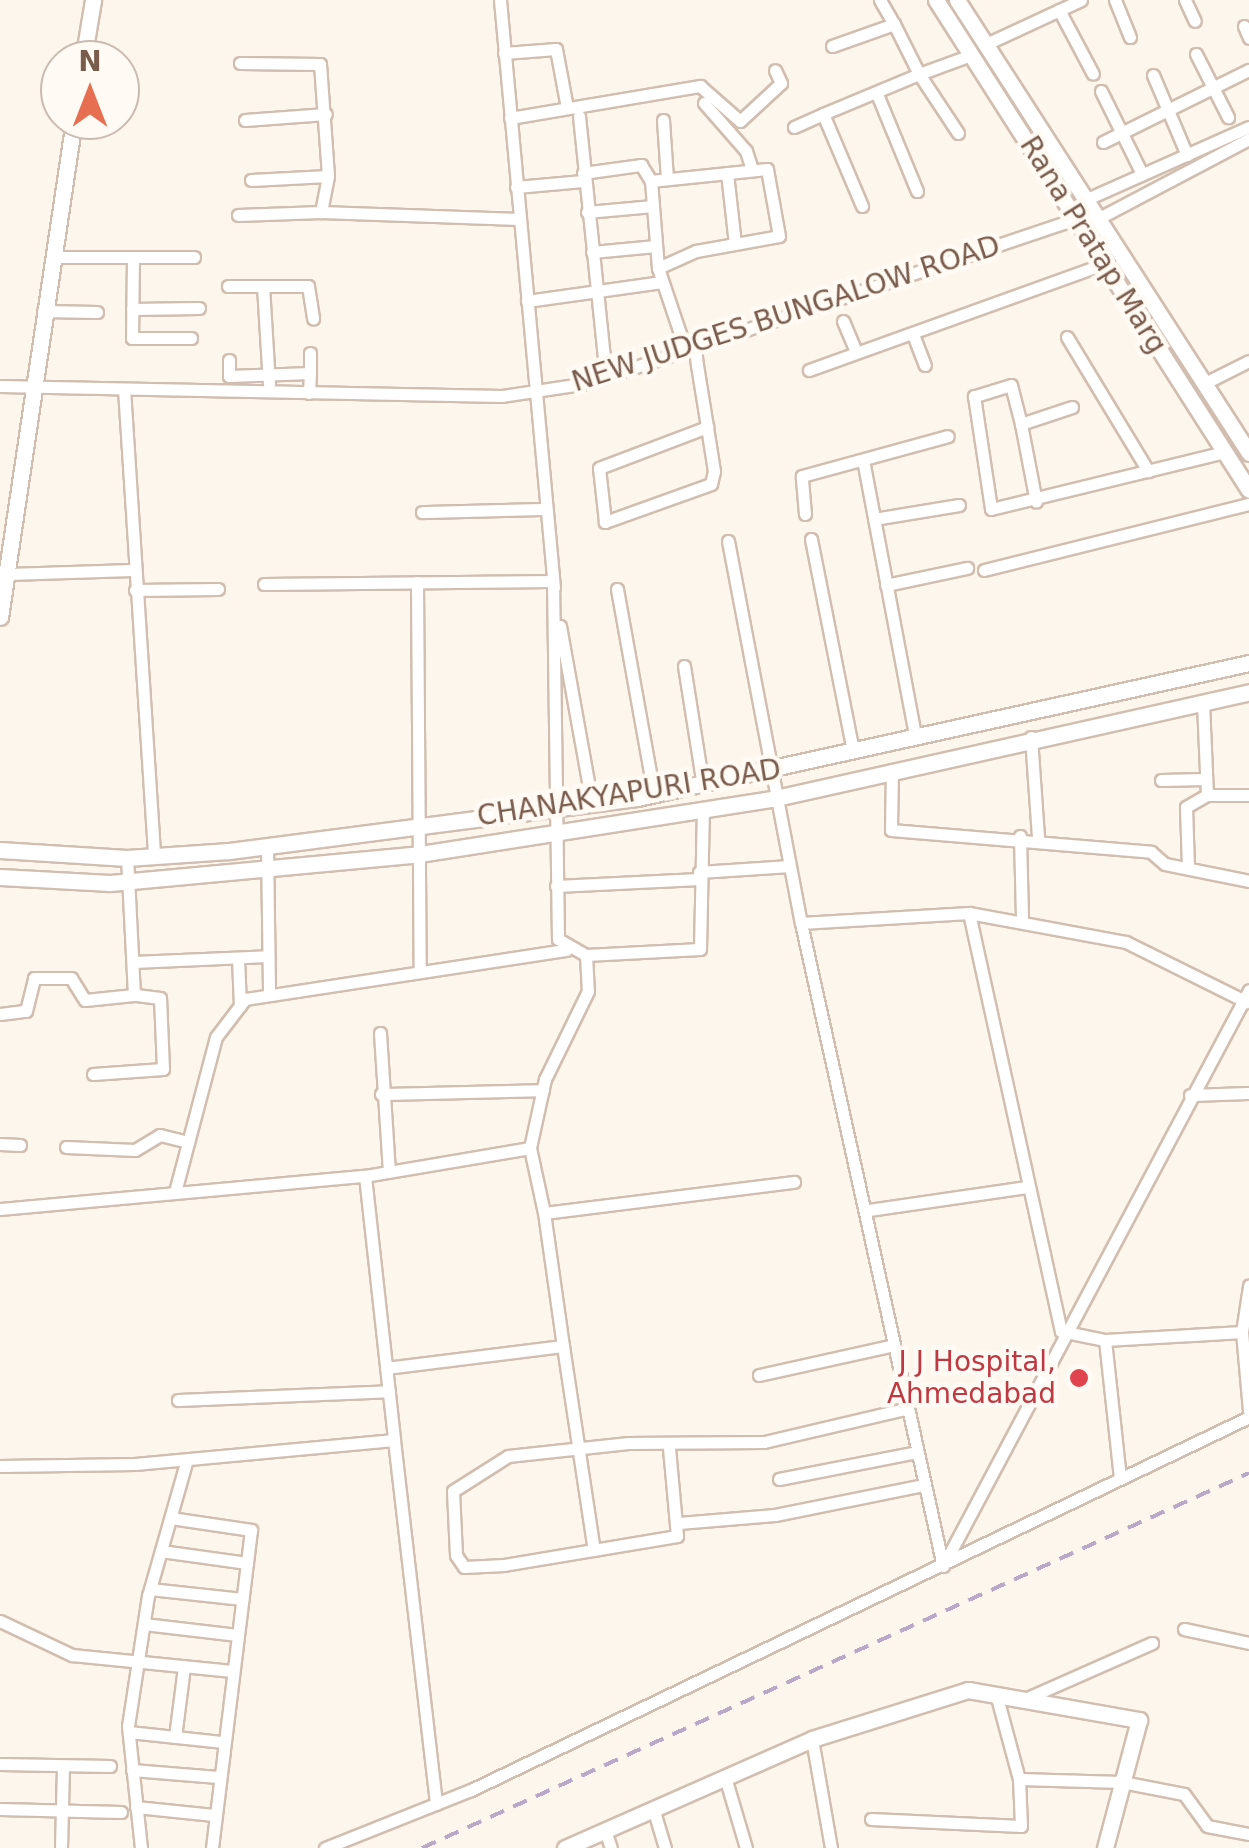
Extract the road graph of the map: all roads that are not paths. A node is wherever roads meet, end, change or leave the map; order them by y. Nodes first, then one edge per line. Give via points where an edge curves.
1 (93, 0) edge
2 (500, 0) edge
3 (880, 0) edge
4 (936, 0) edge
5 (957, 0) edge
6 (1081, 0) edge
7 (1115, 0) edge
8 (1186, 0) edge
9 (1059, 10) junction
10 (1195, 21) dead end
11 (894, 24) junction
12 (1130, 37) dead end
13 (86, 40) edge
14 (832, 46) dead end
15 (978, 50) junction
16 (504, 53) junction
17 (1196, 54) dead end
18 (240, 63) dead end
19 (775, 70) dead end
20 (1249, 70) edge
21 (919, 74) junction
22 (1093, 74) dead end
23 (1153, 75) dead end
24 (1213, 86) junction
25 (1101, 91) dead end
26 (877, 94) junction
27 (704, 103) dead end
28 (567, 108) junction
29 (1167, 109) junction
30 (326, 114) junction
31 (824, 114) junction
32 (578, 116) dead end
33 (1228, 117) dead end
34 (510, 118) junction
35 (245, 120) dead end
36 (663, 120) dead end
37 (794, 127) dead end
38 (1249, 128) edge
39 (1121, 132) junction
40 (958, 134) dead end
41 (1249, 138) edge
42 (71, 140) edge
43 (1103, 142) dead end
44 (1187, 155) junction
45 (752, 170) junction
46 (727, 173) junction
47 (1142, 174) junction
48 (328, 176) junction
49 (583, 177) junction
50 (667, 179) junction
51 (252, 180) dead end
52 (652, 180) junction
53 (516, 187) junction
54 (917, 191) dead end
55 (1087, 198) junction
56 (653, 206) junction
57 (862, 206) dead end
58 (321, 212) junction
59 (587, 212) junction
60 (238, 215) dead end
61 (519, 218) junction
62 (1100, 218) junction
63 (1076, 219) junction
64 (735, 244) junction
65 (656, 246) junction
66 (592, 252) junction
67 (52, 257) junction
68 (194, 257) dead end
69 (133, 258) junction
70 (1109, 262) junction
71 (658, 268) junction
72 (662, 282) junction
73 (228, 286) dead end
74 (263, 286) junction
75 (596, 292) junction
76 (527, 301) junction
77 (199, 308) dead end
78 (132, 309) junction
79 (43, 311) junction
80 (98, 312) dead end
81 (313, 319) dead end
82 (843, 321) dead end
83 (914, 337) junction
84 (1067, 337) dead end
85 (191, 338) dead end
86 (690, 347) junction
87 (856, 352) junction
88 (310, 353) dead end
89 (228, 360) dead end
90 (1249, 361) edge
91 (925, 365) dead end
92 (808, 370) dead end
93 (310, 373) junction
94 (228, 376) junction
95 (268, 376) junction
96 (606, 376) junction
97 (1203, 384) junction
98 (0, 386) edge
99 (30, 387) junction
100 (124, 389) junction
101 (535, 391) junction
102 (229, 392) junction
103 (269, 393) junction
104 (310, 394) junction
105 (1072, 407) dead end
106 (1020, 424) junction
107 (707, 427) junction
108 (948, 436) dead end
109 (1224, 452) junction
110 (1249, 453) edge
111 (864, 465) junction
112 (1148, 471) junction
113 (1249, 490) edge
114 (1036, 502) junction
115 (1249, 504) edge
116 (959, 505) dead end
117 (545, 509) junction
118 (422, 512) dead end
119 (805, 514) dead end
120 (874, 520) junction
121 (811, 539) dead end
122 (728, 541) dead end
123 (967, 568) dead end
124 (134, 570) junction
125 (984, 570) dead end
126 (6, 574) junction
127 (417, 582) junction
128 (553, 582) junction
129 (264, 584) dead end
130 (886, 585) junction
131 (616, 589) dead end
132 (136, 590) junction
133 (218, 590) dead end
134 (0, 617) edge
135 (1249, 664) edge
136 (684, 666) dead end
137 (1249, 692) edge
138 (1203, 703) junction
139 (974, 721) junction
140 (915, 734) junction
141 (1031, 736) junction
142 (981, 749) junction
143 (853, 751) junction
144 (892, 770) junction
145 (771, 773) junction
146 (1206, 778) junction
147 (1161, 780) dead end
148 (703, 786) junction
149 (654, 795) junction
150 (1208, 795) junction
151 (1249, 795) edge
152 (776, 798) junction
153 (592, 804) junction
154 (554, 809) junction
155 (703, 811) junction
156 (422, 826) junction
157 (555, 832) junction
158 (1020, 836) junction
159 (1038, 838) junction
160 (267, 846) junction
161 (0, 850) edge
162 (420, 854) junction
163 (154, 857) junction
164 (127, 858) junction
165 (790, 866) junction
166 (1188, 867) junction
167 (267, 872) junction
168 (699, 875) junction
169 (0, 878) edge
170 (1249, 880) edge
171 (128, 882) junction
172 (556, 886) junction
173 (969, 913) junction
174 (1022, 920) junction
175 (801, 922) junction
176 (566, 950) junction
177 (586, 955) junction
178 (268, 956) junction
179 (238, 958) junction
180 (133, 962) junction
181 (420, 971) junction
182 (1249, 990) edge
183 (269, 994) junction
184 (134, 995) junction
185 (1245, 1002) edge
186 (240, 1006) junction
187 (0, 1014) edge
188 (380, 1033) dead end
189 (93, 1074) dead end
190 (543, 1090) junction
191 (1249, 1092) edge
192 (381, 1094) junction
193 (1190, 1095) junction
194 (188, 1142) junction
195 (0, 1144) edge
196 (20, 1145) dead end
197 (66, 1147) dead end
198 (530, 1148) junction
199 (389, 1172) junction
200 (365, 1176) junction
201 (794, 1182) dead end
202 (1026, 1188) junction
203 (174, 1192) junction
204 (0, 1209) edge
205 (869, 1210) junction
206 (544, 1213) junction
207 (1249, 1286) edge
208 (1062, 1332) junction
209 (1242, 1332) junction
210 (1105, 1340) junction
211 (894, 1345) junction
212 (563, 1346) junction
213 (386, 1368) junction
214 (760, 1375) dead end
215 (389, 1391) junction
216 (178, 1400) dead end
217 (905, 1409) junction
218 (1249, 1414) edge
219 (394, 1440) junction
220 (578, 1448) junction
221 (669, 1448) junction
222 (916, 1452) junction
223 (187, 1459) junction
224 (0, 1466) edge
225 (1120, 1478) junction
226 (780, 1479) dead end
227 (924, 1485) junction
228 (171, 1518) junction
229 (679, 1523) junction
230 (594, 1550) junction
231 (161, 1552) junction
232 (247, 1563) junction
233 (943, 1566) junction
234 (150, 1589) junction
235 (242, 1598) junction
236 (0, 1621) edge
237 (144, 1624) junction
238 (1184, 1628) dead end
239 (237, 1634) junction
240 (1152, 1642) dead end
241 (1249, 1642) edge
242 (138, 1662) junction
243 (184, 1666) junction
244 (232, 1671) junction
245 (996, 1694) junction
246 (1025, 1700) junction
247 (129, 1732) junction
248 (176, 1736) junction
249 (812, 1739) junction
250 (222, 1742) junction
251 (0, 1764) edge
252 (63, 1766) junction
253 (110, 1766) dead end
254 (132, 1770) junction
255 (218, 1777) junction
256 (725, 1777) junction
257 (1018, 1779) junction
258 (1122, 1782) junction
259 (436, 1804) junction
260 (136, 1807) junction
261 (653, 1808) junction
262 (0, 1809) edge
263 (62, 1811) junction
264 (122, 1812) dead end
265 (214, 1815) junction
266 (871, 1819) dead end
267 (605, 1830) junction
268 (1249, 1834) edge
269 (61, 1848) edge
270 (141, 1848) edge
271 (212, 1848) edge
272 (325, 1848) edge
273 (566, 1848) edge
274 (611, 1848) edge
275 (665, 1848) edge
276 (746, 1848) edge
277 (831, 1848) edge
278 (1105, 1848) edge

1 - 13 street
2 - 16 street
3 - 11 street
4 - 15 street, Rana Pratap Marg
5 - 15 street, Rana Pratap Marg
6 - 9 street
7 - 12 street
8 - 10 street
9 - 15 street
9 - 22 street
11 - 14 street
11 - 21 street
15 - 21 street
15 - 55 street, Rana Pratap Marg
15 - 63 street, Rana Pratap Marg
16 - 28 street via 556,48
16 - 34 street
17 - 24 street
18 - 30 street via 320,64
19 - 28 street via 781,84 740,121 700,86
20 - 24 street
21 - 26 street
21 - 40 street
23 - 29 street
24 - 29 street
24 - 33 street
25 - 39 street
26 - 31 street
26 - 54 street
27 - 45 street via 746,151
28 - 34 street
29 - 39 street
29 - 44 street
30 - 35 street
30 - 48 street
31 - 37 street
31 - 57 street
32 - 49 street
34 - 53 street
36 - 50 street
38 - 44 street
39 - 43 street
39 - 47 street
41 - 62 street, NEW JUDGES BUNGALOW ROAD
42 - 67 street
44 - 47 street
45 - 46 street
45 - 64 street via 767,169 778,236
46 - 50 street
46 - 64 street
47 - 55 street
48 - 51 street
48 - 58 street
49 - 52 street via 641,165
49 - 53 street
49 - 59 street
50 - 52 street
52 - 56 street
53 - 61 street
55 - 62 street, Rana Pratap Marg
55 - 63 street
56 - 59 street
56 - 65 street
58 - 60 street
58 - 61 street
59 - 66 street
61 - 76 street
62 - 63 street, NEW JUDGES BUNGALOW ROAD
62 - 97 street, Rana Pratap Marg
63 - 70 street, Rana Pratap Marg
63 - 86 street, NEW JUDGES BUNGALOW ROAD
64 - 71 street
65 - 66 street
65 - 71 street
66 - 75 street
67 - 69 street
67 - 79 street
68 - 69 street
69 - 78 street
70 - 83 street
70 - 109 street, Rana Pratap Marg
71 - 72 street
72 - 75 street
72 - 86 street
73 - 74 street
74 - 81 street via 308,286
74 - 95 street
75 - 76 street
75 - 96 street
76 - 101 street
77 - 78 street
78 - 85 street via 137,341
79 - 80 street
79 - 99 street
82 - 87 street
83 - 87 street
83 - 91 street
84 - 112 street
86 - 96 street, NEW JUDGES BUNGALOW ROAD
86 - 107 street
87 - 92 street
88 - 93 street
89 - 94 street
90 - 97 street
93 - 95 street
93 - 104 street
94 - 95 street
94 - 102 street
95 - 103 street
96 - 101 street, NEW JUDGES BUNGALOW ROAD
97 - 110 street, Rana Pratap Marg
98 - 99 street, NEW JUDGES BUNGALOW ROAD
99 - 100 street, NEW JUDGES BUNGALOW ROAD
99 - 126 street
100 - 102 street, NEW JUDGES BUNGALOW ROAD
100 - 124 street
101 - 104 street, NEW JUDGES BUNGALOW ROAD
101 - 117 street
102 - 103 street, NEW JUDGES BUNGALOW ROAD
103 - 104 street, NEW JUDGES BUNGALOW ROAD
105 - 106 street
106 - 114 street
106 - 114 street via 1011,384 974,396 988,506 996,512
107 - 107 street via 712,484 605,522 600,468
108 - 111 street
109 - 112 street
109 - 113 street, Rana Pratap Marg
111 - 119 street via 802,476
111 - 120 street
112 - 114 street
115 - 125 street
116 - 120 street
117 - 118 street
117 - 128 street
120 - 130 street
121 - 143 street
122 - 145 street
123 - 130 street
124 - 126 street
124 - 132 street
126 - 134 street
127 - 128 street
127 - 129 street
127 - 156 street
128 - 153 street
128 - 154 street
130 - 140 street
131 - 149 street
132 - 133 street
132 - 163 street
135 - 139 street, CHANAKYAPURI ROAD
136 - 148 street
137 - 138 street
138 - 141 street
138 - 146 street
139 - 140 street, CHANAKYAPURI ROAD
139 - 142 street
140 - 143 street, CHANAKYAPURI ROAD
141 - 142 street
141 - 159 street
142 - 144 street
143 - 145 street, CHANAKYAPURI ROAD
144 - 152 street
144 - 158 street via 891,830
145 - 148 street, CHANAKYAPURI ROAD
145 - 152 street
146 - 147 street
146 - 150 street
148 - 149 street, CHANAKYAPURI ROAD
149 - 153 street, CHANAKYAPURI ROAD
150 - 151 street
150 - 166 street via 1186,807
152 - 155 street
152 - 165 street
153 - 154 street, CHANAKYAPURI ROAD
154 - 156 street, CHANAKYAPURI ROAD
154 - 157 street
155 - 157 street
155 - 168 street
156 - 160 street, CHANAKYAPURI ROAD
156 - 162 street
157 - 162 street
157 - 172 street
158 - 159 street
158 - 174 street
159 - 166 street via 1150,852
160 - 163 street, CHANAKYAPURI ROAD
160 - 167 street
161 - 164 street, CHANAKYAPURI ROAD
162 - 167 street
162 - 181 street
163 - 164 street, CHANAKYAPURI ROAD
164 - 171 street
165 - 168 street
165 - 175 street
166 - 170 street
167 - 171 street
167 - 178 street
168 - 172 street
168 - 177 street via 700,949
169 - 171 street
171 - 180 street
172 - 176 street via 558,939
173 - 174 street
173 - 175 street
173 - 202 street
174 - 185 street via 1126,942
175 - 205 street
176 - 177 street
176 - 181 street
177 - 190 street via 588,991
178 - 179 street
178 - 183 street
179 - 180 street
179 - 186 street
180 - 184 street
181 - 183 street
182 - 185 street
183 - 186 street
184 - 187 street via 85,1000 71,978 34,978 26,1012
184 - 189 street via 160,998 163,1069
185 - 193 street
186 - 194 street via 216,1038
188 - 192 street
190 - 192 street
190 - 198 street
191 - 193 street
192 - 199 street
193 - 208 street
194 - 197 street via 160,1135 135,1150
194 - 203 street
195 - 196 street
198 - 199 street
198 - 206 street
199 - 200 street
200 - 203 street
200 - 213 street
201 - 206 street
202 - 205 street
202 - 208 street
203 - 204 street
205 - 211 street
206 - 212 street
207 - 209 street
208 - 210 street
208 - 233 street
209 - 210 street
209 - 218 street
210 - 225 street
211 - 214 street
211 - 217 street
212 - 213 street
212 - 220 street
213 - 215 street
215 - 216 street
215 - 219 street
217 - 221 street via 764,1442
217 - 222 street
218 - 225 street
219 - 223 street
219 - 259 street
220 - 221 street
220 - 230 street
220 - 230 street via 508,1456 453,1491 456,1554 464,1567
221 - 229 street
222 - 226 street
222 - 227 street
223 - 224 street
223 - 228 street
225 - 233 street
227 - 229 street via 785,1514
227 - 233 street
228 - 231 street
228 - 232 street via 246,1527
229 - 230 street via 670,1539
231 - 232 street
231 - 234 street
232 - 235 street
233 - 259 street
234 - 235 street
234 - 237 street
235 - 239 street
236 - 242 street via 72,1656
237 - 239 street
237 - 242 street
238 - 241 street
239 - 244 street
240 - 246 street
242 - 243 street
242 - 247 street
243 - 244 street
243 - 248 street
244 - 250 street
245 - 246 street
245 - 249 street via 922,1698
245 - 257 street
246 - 258 street via 1139,1720
247 - 248 street
247 - 254 street
248 - 250 street
249 - 256 street
249 - 277 street
250 - 255 street
251 - 252 street
252 - 253 street
252 - 263 street
254 - 255 street
254 - 260 street
255 - 265 street
256 - 261 street
256 - 276 street
257 - 258 street
257 - 266 street via 1021,1826
258 - 268 street via 1184,1794 1207,1826
258 - 278 street
259 - 272 street
260 - 265 street
260 - 270 street
261 - 267 street
261 - 275 street
262 - 263 street
263 - 264 street
263 - 269 street
265 - 271 street
267 - 273 street
267 - 274 street

